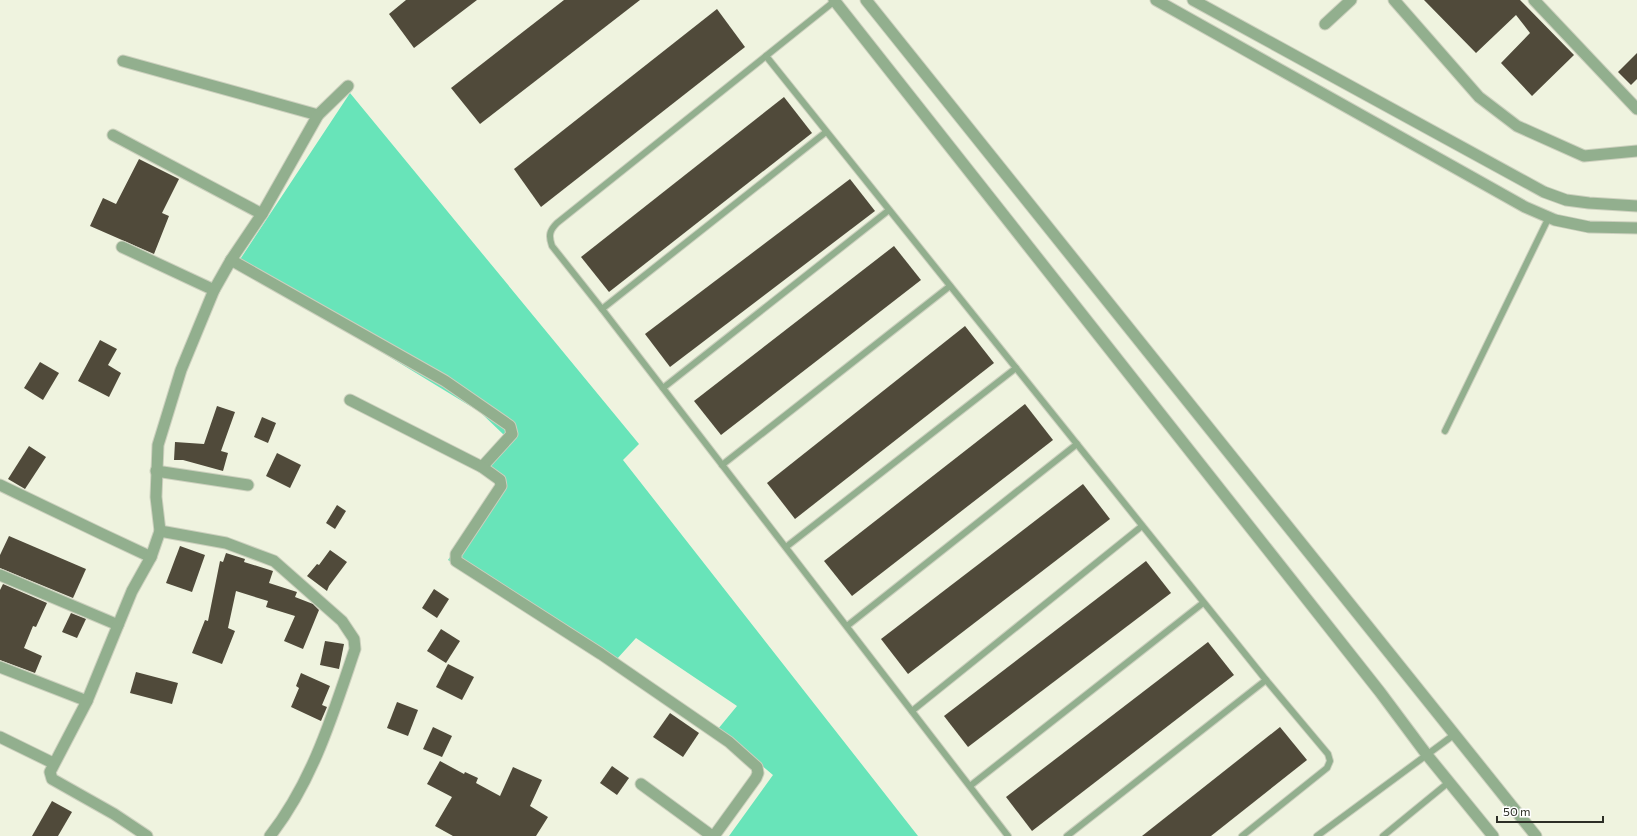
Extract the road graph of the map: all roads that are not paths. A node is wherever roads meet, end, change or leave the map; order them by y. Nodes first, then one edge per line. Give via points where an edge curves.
1 (835, 0) edge
2 (866, 0) edge
3 (1156, 0) edge
4 (1193, 0) edge
5 (1351, 0) edge
6 (1394, 0) edge
7 (1534, 0) edge
8 (1325, 24) dead end
9 (766, 56) junction
10 (123, 61) dead end
11 (348, 86) dead end
12 (1637, 109) edge
13 (318, 115) junction
14 (826, 132) junction
15 (113, 135) dead end
16 (1637, 151) edge
17 (1637, 206) edge
18 (889, 210) junction
19 (262, 214) junction
20 (1549, 217) junction
21 (1637, 228) edge
22 (122, 247) dead end
23 (231, 260) junction
24 (950, 286) junction
25 (214, 290) junction
26 (602, 309) junction
27 (1016, 368) junction
28 (663, 388) junction
29 (350, 400) dead end
30 (1445, 431) dead end
31 (1077, 444) junction
32 (722, 465) junction
33 (482, 467) junction
34 (156, 471) junction
35 (0, 484) edge
36 (248, 485) dead end
37 (1142, 526) junction
38 (160, 531) junction
39 (786, 547) junction
40 (151, 556) junction
41 (0, 575) edge
42 (1203, 603) junction
43 (118, 626) junction
44 (846, 626) junction
45 (0, 667) edge
46 (1266, 680) junction
47 (87, 701) junction
48 (912, 710) junction
49 (1455, 734) junction
50 (0, 737) edge
51 (1427, 755) junction
52 (54, 763) junction
53 (1449, 782) junction
54 (641, 784) dead end
55 (970, 786) junction
56 (147, 836) edge
57 (270, 836) edge
58 (713, 836) edge
59 (1008, 836) edge
60 (1067, 836) edge
61 (1242, 836) edge
62 (1318, 836) edge
63 (1383, 836) edge
64 (1493, 836) edge
65 (1536, 836) edge

1 - 9 lane
1 - 51 street
2 - 49 street
3 - 20 street via 1525,207
4 - 17 street via 1544,192 1566,200
5 - 8 street
6 - 16 street via 1479,96 1517,126 1584,156
7 - 12 street
9 - 14 lane
9 - 26 lane via 551,229 549,238 552,246
10 - 13 street
11 - 13 street
13 - 19 street
14 - 18 lane
14 - 26 lane
15 - 19 street
18 - 24 lane
18 - 28 lane
19 - 23 street
20 - 21 street via 1589,227
20 - 30 lane
22 - 25 street
23 - 25 street
23 - 33 street via 446,381 510,426 512,434
24 - 27 lane
24 - 32 lane
25 - 34 street via 179,378 158,445
26 - 28 lane
27 - 31 lane
27 - 39 lane
28 - 32 lane
29 - 33 street
31 - 37 lane
31 - 44 lane
32 - 39 lane
33 - 58 street via 500,480 502,486 456,554 456,561 601,654 728,742 758,767 756,778
34 - 36 street
34 - 38 street
35 - 40 street
37 - 42 lane
37 - 48 lane
38 - 40 street
38 - 57 street via 226,544 274,562 342,621 354,639 355,648 322,743 298,796
39 - 44 lane
40 - 43 street via 132,591
41 - 43 street
42 - 46 lane
42 - 55 lane
43 - 47 street
44 - 48 lane
45 - 47 street
46 - 60 lane
46 - 61 lane via 1328,754 1330,761 1327,768
47 - 52 street
48 - 55 lane
49 - 51 lane
49 - 65 street
50 - 52 street
51 - 53 street
51 - 62 lane
52 - 56 street via 50,772 52,779
53 - 63 lane
53 - 64 street
54 - 58 street
55 - 59 lane

